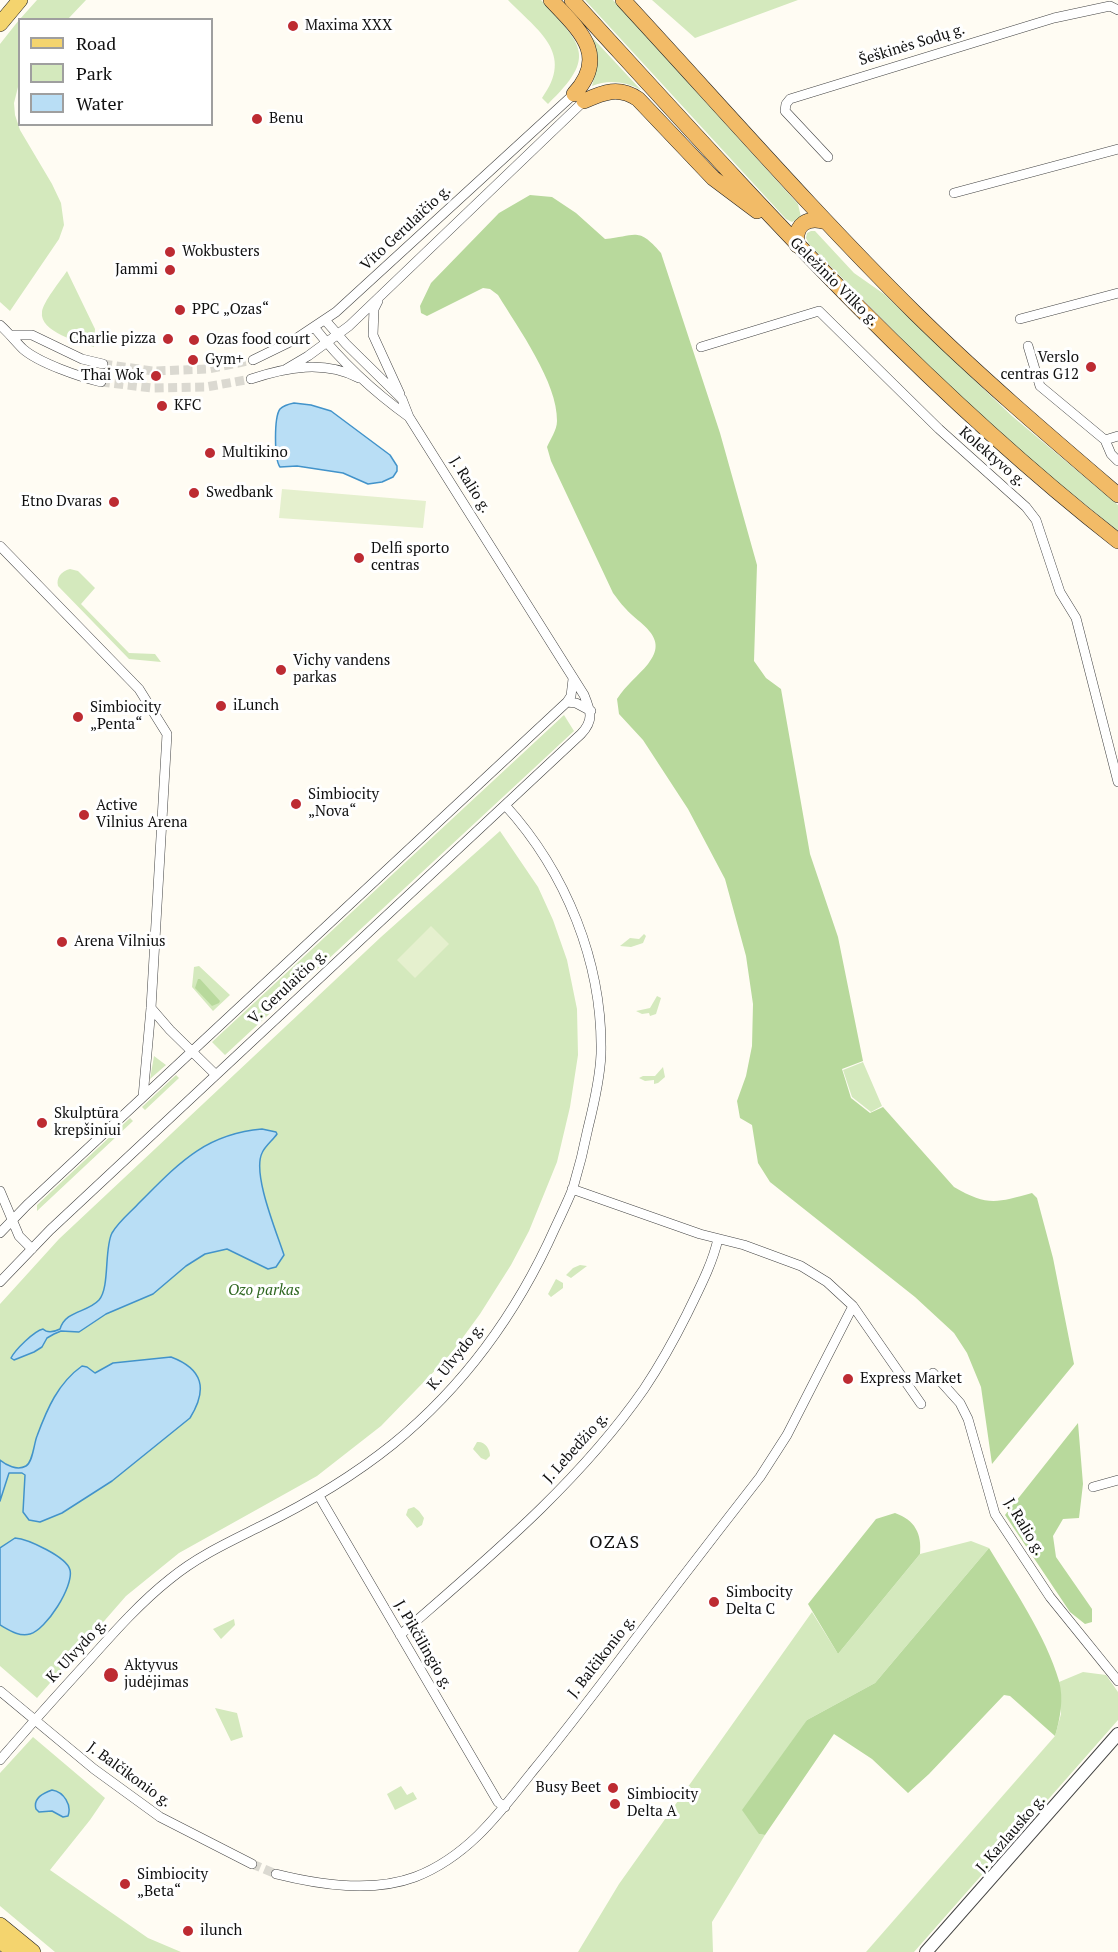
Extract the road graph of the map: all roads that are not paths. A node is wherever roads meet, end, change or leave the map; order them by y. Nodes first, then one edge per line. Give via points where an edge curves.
1 (20, 0) edge
2 (551, 0) edge
3 (572, 0) edge
4 (623, 0) edge
5 (1118, 10) edge
6 (0, 24) edge
7 (579, 98) junction
8 (1118, 149) edge
9 (828, 157) dead end
10 (954, 193) dead end
11 (826, 222) junction
12 (794, 241) junction
13 (1118, 293) edge
14 (380, 296) junction
15 (1020, 319) dead end
16 (326, 320) junction
17 (0, 325) edge
18 (314, 327) junction
19 (13, 335) junction
20 (338, 335) junction
21 (327, 343) junction
22 (1028, 346) dead end
23 (701, 347) dead end
24 (253, 360) tunnel mouth
25 (103, 364) tunnel mouth
26 (286, 369) junction
27 (252, 379) tunnel mouth
28 (101, 382) tunnel mouth
29 (369, 383) junction
30 (402, 399) junction
31 (409, 417) junction
32 (1118, 436) edge
33 (1106, 440) junction
34 (1118, 462) edge
35 (1118, 495) edge
36 (1118, 541) edge
37 (0, 546) edge
38 (573, 679) junction
39 (567, 702) junction
40 (591, 711) junction
41 (1118, 782) edge
42 (505, 805) junction
43 (151, 1008) junction
44 (192, 1051) junction
45 (216, 1075) junction
46 (143, 1097) junction
47 (572, 1189) junction
48 (0, 1191) edge
49 (11, 1220) junction
50 (0, 1233) edge
51 (718, 1239) junction
52 (32, 1249) junction
53 (0, 1282) edge
54 (853, 1306) junction
55 (933, 1373) dead end
56 (921, 1404) dead end
57 (1118, 1480) edge
58 (1093, 1487) dead end
59 (319, 1496) junction
60 (400, 1635) junction
61 (1118, 1681) edge
62 (0, 1691) edge
63 (34, 1721) junction
64 (1118, 1734) edge
65 (0, 1760) edge
66 (505, 1807) junction
67 (252, 1864) tunnel mouth
68 (276, 1874) tunnel mouth
69 (0, 1925) edge
70 (0, 1941) edge
71 (14, 1952) edge
72 (33, 1952) edge
73 (926, 1952) edge

1 - 6 main road
2 - 7 highway via 584,35 589,47 588,73
3 - 12 highway, Geležinio Vilko g.
4 - 11 highway
5 - 9 street, Šeškinės Sodų g. via 1110,6 1054,18 790,99 785,111
7 - 12 highway via 620,90 638,99 714,178
7 - 14 street, Vito Gerulaičio g.
7 - 16 street, Vito Gerulaičio g.
8 - 10 street
11 - 12 highway via 809,220
11 - 35 highway via 997,390
12 - 36 highway, Geležinio Vilko g. via 908,357 996,439
13 - 15 street
14 - 20 street, Vito Gerulaičio g.
14 - 30 street via 374,309 373,335
16 - 18 street, Vito Gerulaičio g.
16 - 20 street, J. Ralio g.
17 - 19 street
18 - 21 street
18 - 24 street, Vito Gerulaičio g.
19 - 25 street via 32,335
19 - 28 street via 24,349 49,364
20 - 21 street, Vito Gerulaičio g.
20 - 30 street, J. Ralio g.
21 - 26 street, Vito Gerulaičio g.
21 - 29 street
22 - 33 street via 1040,386
23 - 41 street, Kolektyvo g. via 819,311 939,429 1026,507 1036,520 1060,592 1076,618
26 - 27 street
26 - 29 street via 330,367
29 - 31 street
30 - 31 street, J. Ralio g.
31 - 38 street, J. Ralio g.
32 - 33 street
33 - 34 street
37 - 43 street via 139,689 167,734
38 - 39 street
38 - 40 street
39 - 40 street via 576,702
39 - 44 street, V. Gerulaičio g.
40 - 42 street, V. Gerulaičio g. via 588,727
42 - 45 street, V. Gerulaičio g.
42 - 47 street, K. Ulvydo g. via 545,856 568,897 592,970 601,1056 595,1098
43 - 44 street
43 - 46 street
44 - 45 street
44 - 46 street, V. Gerulaičio g.
45 - 52 street, V. Gerulaičio g.
46 - 49 street, V. Gerulaičio g.
47 - 51 street
47 - 59 street, K. Ulvydo g. via 544,1254 514,1306 463,1376 411,1429
48 - 49 street
49 - 50 street, V. Gerulaičio g.
49 - 52 street
51 - 54 street via 801,1266 827,1282
51 - 60 street, J. Lebedžio g. via 705,1278 675,1338 629,1410 551,1497
52 - 53 street, V. Gerulaičio g.
54 - 56 street
54 - 66 street, J. Balčikonio g. via 793,1424 760,1477
55 - 61 street, J. Ralio g. via 960,1403 968,1419 995,1515 1050,1597
57 - 58 street
59 - 60 street, J. Pikčilingio g.
59 - 63 street, K. Ulvydo g. via 220,1545 172,1577 134,1611
60 - 66 street, J. Pikčilingio g. via 498,1802
62 - 63 street, J. Balčikonio g.
63 - 65 street, K. Ulvydo g.
63 - 67 street, J. Balčikonio g. via 160,1817
64 - 73 street, J. Kazlausko g.
66 - 68 street, J. Balčikonio g. via 465,1848 415,1877 366,1885 315,1882
69 - 72 main road
70 - 71 main road

